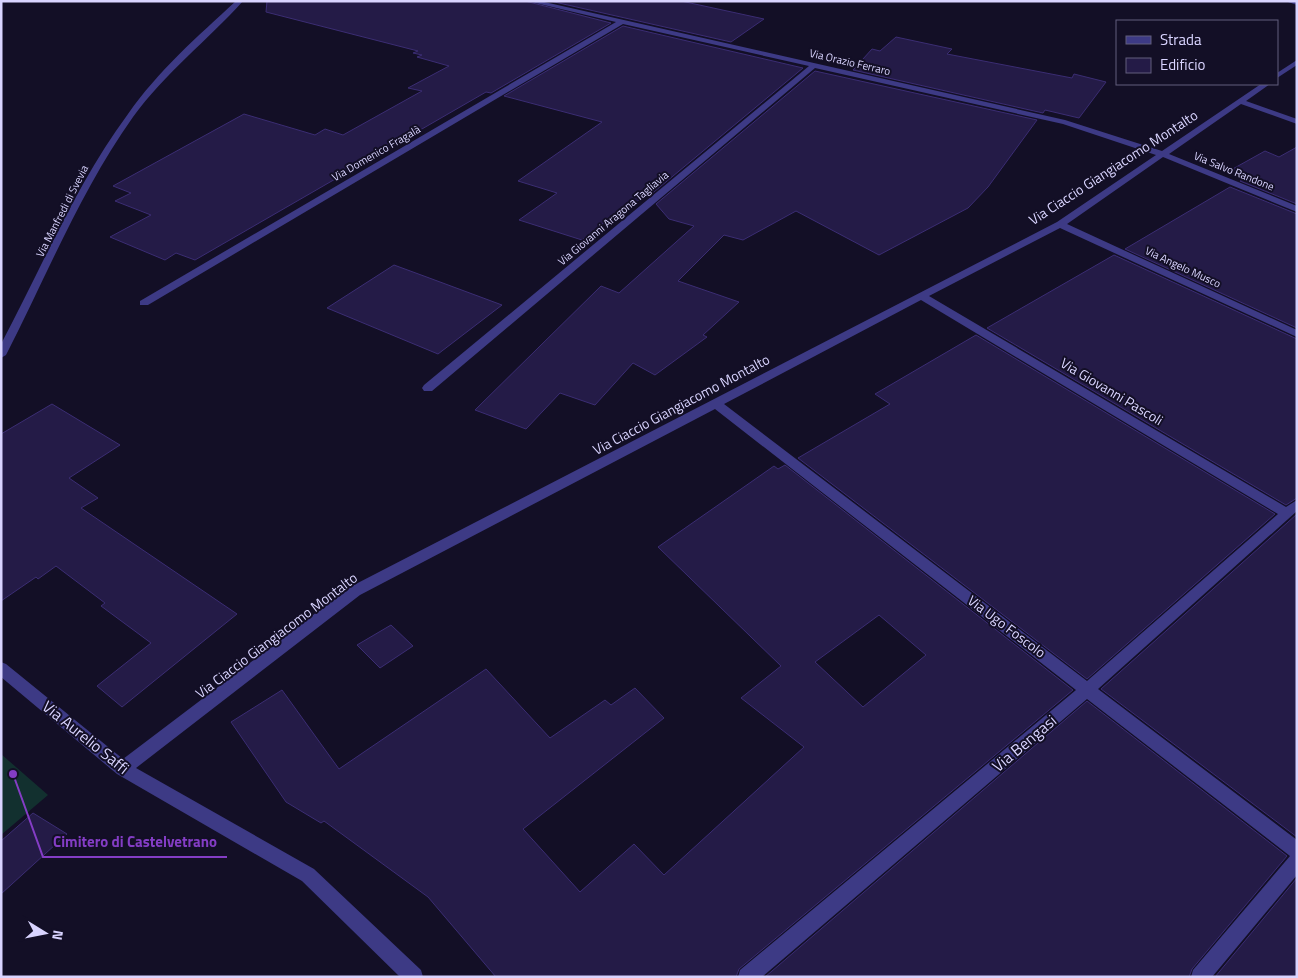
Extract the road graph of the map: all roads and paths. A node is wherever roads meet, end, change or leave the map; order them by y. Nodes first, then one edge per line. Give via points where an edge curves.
1 (240, 1) edge
2 (530, 1) edge
3 (1290, 1) edge
4 (1297, 3) edge
5 (620, 23) junction
6 (1297, 62) edge
7 (813, 66) junction
8 (1278, 75) edge
9 (1264, 85) edge
10 (1240, 101) junction
11 (1297, 122) edge
12 (1162, 154) junction
13 (1297, 210) edge
14 (1060, 224) junction
15 (921, 296) junction
16 (144, 303) dead end
17 (1297, 334) edge
18 (1, 355) edge
19 (428, 388) dead end
20 (716, 403) junction
21 (1292, 508) edge
22 (1, 668) edge
23 (1088, 688) junction
24 (123, 769) junction
25 (1297, 851) edge
26 (1297, 861) edge
27 (414, 977) edge
28 (747, 977) edge
29 (1200, 977) edge

1 - 18 street, Via Manfredi di Svevia via 175,61 119,131 82,191
2 - 5 street, Via Orazio Ferraro
3 - 4 street
5 - 7 street, Via Orazio Ferraro
5 - 16 street, Via Domenico Fragalà
6 - 8 street
7 - 12 street, Via Orazio Ferraro via 1065,122
7 - 19 street, Via Giovanni Aragona Tagliavia
9 - 10 street, Via Ciaccio Giangiacomo Montalto
10 - 11 street
10 - 12 street, Via Ciaccio Giangiacomo Montalto
12 - 13 street, Via Salvo Randone
12 - 14 street, Via Ciaccio Giangiacomo Montalto
14 - 15 street, Via Ciaccio Giangiacomo Montalto
14 - 17 street, Via Angelo Musco
15 - 20 street, Via Ciaccio Giangiacomo Montalto
15 - 21 street, Via Giovanni Pascoli
20 - 23 street, Via Ugo Foscolo
20 - 24 street, Via Ciaccio Giangiacomo Montalto via 355,591
21 - 23 street, Via Bengasi
22 - 24 street, Via Aurelio Saffi
23 - 25 street, Via Ugo Foscolo
23 - 28 street, Via Bengasi
24 - 27 street, Via Aurelio Saffi via 308,875
26 - 29 street

